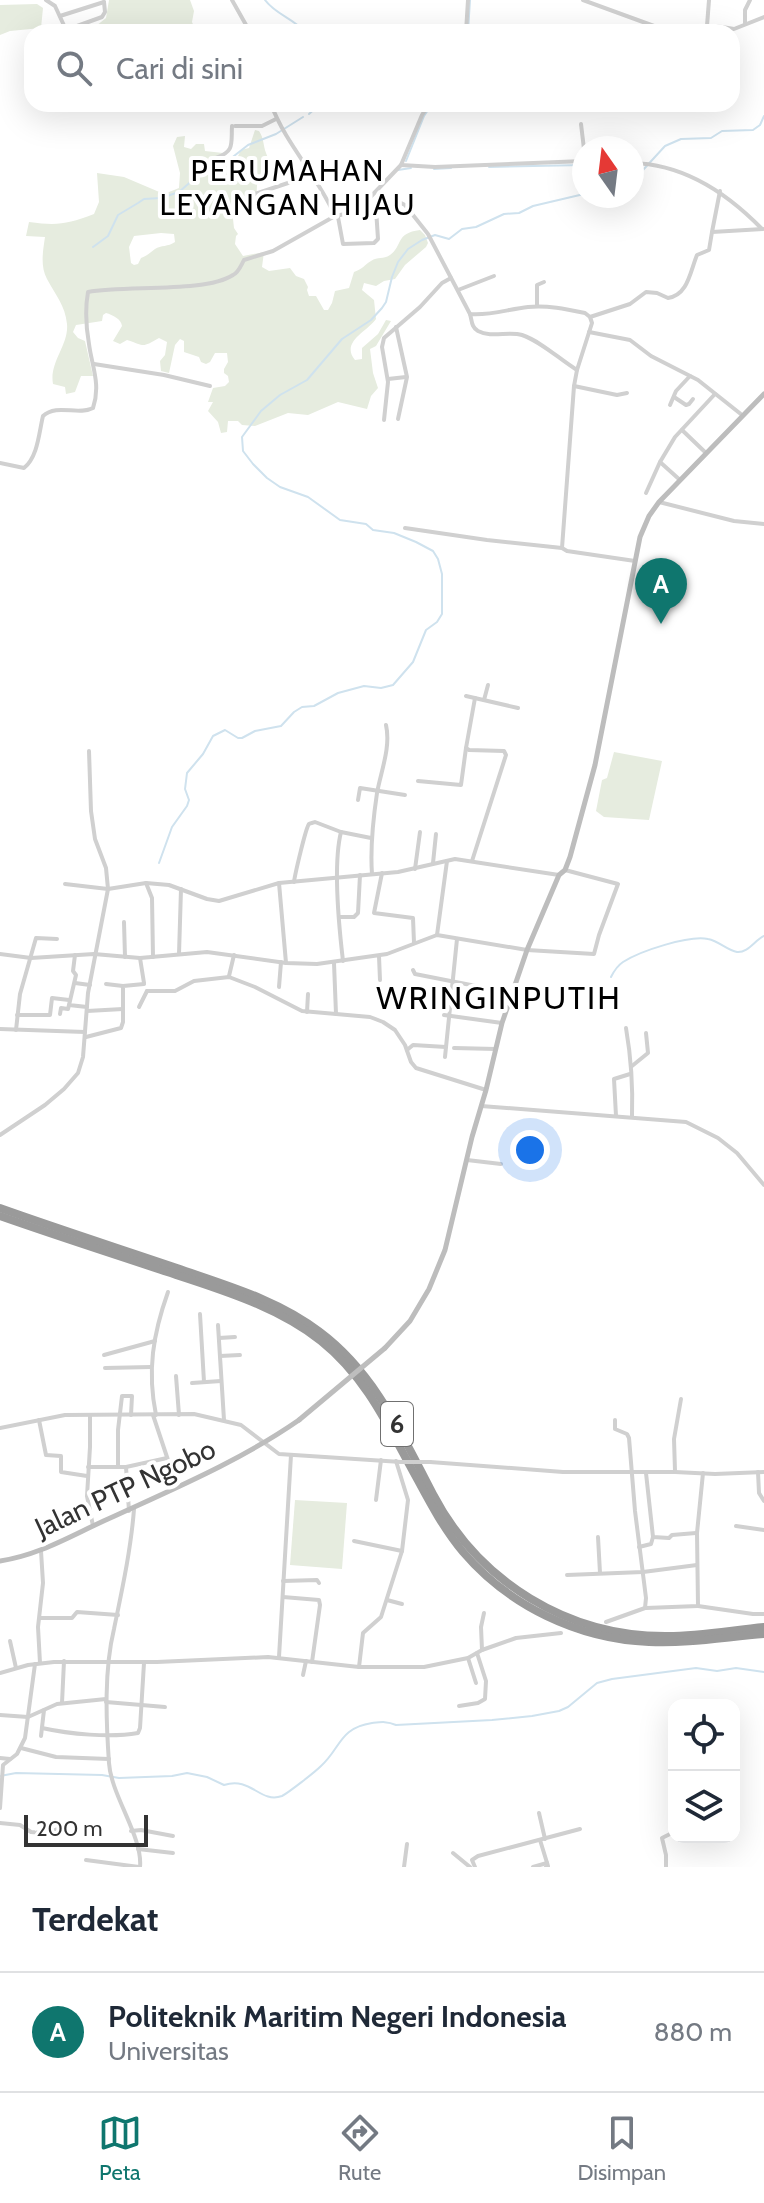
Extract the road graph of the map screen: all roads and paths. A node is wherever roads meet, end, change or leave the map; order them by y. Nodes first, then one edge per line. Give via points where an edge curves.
1 (61, 0) edge
2 (232, 0) edge
3 (468, 0) edge
4 (583, 0) edge
5 (709, 0) edge
6 (750, 0) edge
7 (104, 1) edge
8 (49, 2) edge
9 (60, 16) junction
10 (764, 17) edge
11 (63, 24) edge
12 (84, 24) edge
13 (246, 24) edge
14 (466, 24) edge
15 (644, 24) edge
16 (707, 24) edge
17 (745, 24) junction
18 (740, 26) edge
19 (274, 112) edge
20 (424, 112) edge
21 (276, 119) junction
22 (581, 124) dead end
23 (582, 136) edge
24 (216, 158) dead end
25 (572, 162) edge
26 (644, 163) edge
27 (401, 165) junction
28 (312, 175) junction
29 (720, 191) junction
30 (255, 194) dead end
31 (376, 209) junction
32 (357, 212) junction
33 (336, 216) junction
34 (764, 230) edge
35 (712, 232) junction
36 (494, 276) dead end
37 (451, 278) junction
38 (544, 282) dead end
39 (458, 290) junction
40 (537, 306) junction
41 (470, 314) junction
42 (590, 317) junction
43 (396, 327) junction
44 (589, 332) junction
45 (94, 364) junction
46 (577, 370) junction
47 (690, 376) junction
48 (407, 377) junction
49 (388, 379) junction
50 (210, 386) dead end
51 (574, 386) junction
52 (627, 393) dead end
53 (715, 394) junction
54 (764, 394) edge
55 (674, 397) junction
56 (693, 399) dead end
57 (670, 405) dead end
58 (743, 416) junction
59 (398, 419) dead end
60 (384, 420) dead end
61 (682, 430) junction
62 (706, 454) junction
63 (660, 462) junction
64 (0, 463) edge
65 (680, 480) junction
66 (646, 493) dead end
67 (659, 502) junction
68 (764, 524) edge
69 (405, 528) dead end
70 (562, 548) junction
71 (635, 561) junction
72 (488, 685) dead end
73 (466, 696) dead end
74 (475, 698) junction
75 (484, 700) junction
76 (518, 708) dead end
77 (386, 725) dead end
78 (466, 748) junction
79 (89, 751) dead end
80 (418, 781) dead end
81 (378, 791) junction
82 (405, 795) dead end
83 (358, 800) dead end
84 (341, 832) junction
85 (420, 832) dead end
86 (436, 834) dead end
87 (371, 838) junction
88 (447, 861) junction
89 (472, 861) junction
90 (433, 863) junction
91 (415, 869) junction
92 (382, 873) junction
93 (562, 873) junction
94 (372, 874) junction
95 (360, 875) junction
96 (338, 877) junction
97 (294, 882) junction
98 (146, 883) junction
99 (279, 883) junction
100 (65, 884) dead end
101 (108, 889) junction
102 (181, 889) junction
103 (340, 917) junction
104 (124, 922) dead end
105 (437, 935) junction
106 (57, 939) dead end
107 (457, 939) junction
108 (414, 943) junction
109 (527, 950) junction
110 (0, 954) edge
111 (94, 954) junction
112 (179, 954) junction
113 (75, 955) junction
114 (234, 955) junction
115 (379, 956) junction
116 (125, 957) junction
117 (153, 957) junction
118 (31, 958) junction
119 (140, 958) junction
120 (343, 961) junction
121 (283, 962) junction
122 (334, 963) junction
123 (413, 970) dead end
124 (229, 977) junction
125 (380, 980) dead end
126 (452, 981) junction
127 (75, 983) junction
128 (106, 984) dead end
129 (144, 984) junction
130 (90, 985) junction
131 (123, 986) junction
132 (279, 987) dead end
133 (147, 991) junction
134 (308, 994) dead end
135 (512, 995) junction
136 (69, 1003) junction
137 (139, 1007) dead end
138 (87, 1009) junction
139 (123, 1009) junction
140 (307, 1012) junction
141 (60, 1014) dead end
142 (336, 1014) junction
143 (17, 1015) junction
144 (447, 1015) junction
145 (502, 1023) junction
146 (626, 1028) dead end
147 (0, 1029) edge
148 (16, 1030) junction
149 (646, 1033) dead end
150 (86, 1034) junction
151 (446, 1047) junction
152 (454, 1048) dead end
153 (496, 1049) junction
154 (407, 1050) junction
155 (445, 1057) dead end
156 (632, 1066) junction
157 (630, 1074) junction
158 (486, 1090) junction
159 (481, 1106) junction
160 (616, 1116) junction
161 (632, 1118) junction
162 (0, 1135) edge
163 (467, 1160) junction
164 (501, 1164) dead end
165 (764, 1185) edge
166 (0, 1208) edge
167 (0, 1216) edge
168 (168, 1292) dead end
169 (200, 1314) dead end
170 (218, 1325) dead end
171 (235, 1337) dead end
172 (219, 1338) junction
173 (155, 1341) junction
174 (104, 1355) dead end
175 (240, 1355) dead end
176 (220, 1356) junction
177 (151, 1367) junction
178 (105, 1368) dead end
179 (176, 1376) dead end
180 (221, 1381) junction
181 (204, 1382) junction
182 (192, 1383) dead end
183 (681, 1399) dead end
184 (90, 1415) junction
185 (119, 1415) junction
186 (131, 1415) junction
187 (154, 1415) junction
188 (179, 1415) junction
189 (39, 1419) junction
190 (224, 1420) junction
191 (615, 1420) dead end
192 (0, 1428) edge
193 (264, 1443) junction
194 (291, 1455) junction
195 (167, 1458) junction
196 (381, 1460) junction
197 (398, 1461) junction
198 (88, 1467) junction
199 (118, 1467) junction
200 (126, 1467) junction
201 (675, 1472) junction
202 (761, 1472) edge
203 (633, 1473) junction
204 (646, 1473) junction
205 (703, 1473) junction
206 (87, 1476) junction
207 (177, 1487) junction
208 (376, 1500) dead end
209 (764, 1501) edge
210 (131, 1510) junction
211 (93, 1526) junction
212 (736, 1526) dead end
213 (764, 1530) edge
214 (697, 1533) junction
215 (598, 1537) dead end
216 (653, 1537) junction
217 (354, 1541) dead end
218 (639, 1547) junction
219 (41, 1551) junction
220 (402, 1551) junction
221 (0, 1561) edge
222 (697, 1565) junction
223 (643, 1572) junction
224 (600, 1573) junction
225 (567, 1575) dead end
226 (283, 1581) junction
227 (319, 1583) dead end
228 (283, 1597) junction
229 (387, 1600) junction
230 (402, 1604) dead end
231 (698, 1606) junction
232 (645, 1608) junction
233 (484, 1613) dead end
234 (764, 1614) edge
235 (118, 1615) junction
236 (39, 1618) junction
237 (606, 1622) dead end
238 (764, 1627) edge
239 (561, 1633) dead end
240 (764, 1634) edge
241 (10, 1641) dead end
242 (480, 1652) junction
243 (279, 1657) junction
244 (468, 1658) junction
245 (64, 1661) junction
246 (306, 1661) junction
247 (312, 1662) junction
248 (38, 1663) junction
249 (109, 1663) junction
250 (144, 1663) junction
251 (359, 1667) junction
252 (16, 1668) junction
253 (0, 1673) edge
254 (303, 1675) dead end
255 (476, 1683) dead end
256 (106, 1700) junction
257 (62, 1703) junction
258 (141, 1706) junction
259 (459, 1706) dead end
260 (165, 1707) dead end
261 (44, 1710) junction
262 (0, 1715) edge
263 (28, 1717) junction
264 (42, 1728) junction
265 (109, 1734) junction
266 (41, 1736) dead end
267 (21, 1748) junction
268 (0, 1758) edge
269 (10, 1759) junction
270 (109, 1759) junction
271 (2, 1775) edge
272 (0, 1808) edge
273 (539, 1813) dead end
274 (72, 1822) dead end
275 (0, 1823) edge
276 (580, 1829) dead end
277 (131, 1831) junction
278 (668, 1835) edge
279 (173, 1836) dead end
280 (543, 1839) junction
281 (407, 1844) dead end
282 (138, 1849) junction
283 (173, 1853) dead end
284 (453, 1853) dead end
285 (86, 1860) dead end
286 (546, 1865) edge
287 (472, 1866) edge
288 (140, 1867) edge
289 (404, 1867) edge
290 (533, 1867) edge
291 (666, 1867) edge

1 - 8 street
2 - 13 street
3 - 14 street
4 - 15 street
5 - 16 street
6 - 17 street
7 - 9 street
7 - 12 street via 102,17
8 - 9 street
9 - 11 street
10 - 17 street
17 - 18 street
19 - 21 street
20 - 27 street
21 - 24 street via 262,126 234,126 229,152
21 - 28 street
22 - 23 street
25 - 27 street
26 - 29 street
27 - 32 street
28 - 30 street
28 - 33 street
29 - 34 street
29 - 35 street
31 - 32 street
31 - 33 street via 374,243 343,244
31 - 37 street via 404,204 428,234
32 - 33 street
33 - 45 street via 273,251 245,259 231,277 196,285 89,291 87,330
34 - 35 street
35 - 42 street via 709,250 697,256 679,295 646,292 630,304
36 - 39 street
37 - 39 street
37 - 43 street
38 - 40 street via 537,285
39 - 41 street
40 - 41 street
40 - 42 street
41 - 46 street via 476,330 528,337
42 - 44 street
43 - 48 street
43 - 49 street via 383,341
44 - 46 street
44 - 47 street via 630,340
45 - 50 street
45 - 64 street via 92,410 46,412 28,466
46 - 51 street
47 - 53 street
47 - 55 street
48 - 49 street
48 - 59 street
49 - 60 street
51 - 52 street
51 - 70 street
53 - 58 street
53 - 61 street
54 - 58 main road, Jalan PTP Ngobo
55 - 56 street via 686,405
55 - 57 street
58 - 62 main road, Jalan PTP Ngobo
61 - 62 street
61 - 63 street
62 - 65 main road, Jalan PTP Ngobo
63 - 65 street
63 - 66 street
65 - 67 main road, Jalan PTP Ngobo
67 - 68 street
67 - 71 main road, Jalan PTP Ngobo via 645,524
69 - 70 street
70 - 71 street
71 - 93 main road, Jalan PTP Ngobo via 595,765
72 - 75 street
73 - 74 street
74 - 75 street
74 - 78 street
75 - 76 street
77 - 81 street
78 - 80 street via 461,785
78 - 89 street via 506,753
79 - 101 street via 92,823
81 - 82 street
81 - 83 street via 360,786
81 - 87 street
84 - 87 street
84 - 96 street
84 - 97 street via 315,822 306,827
85 - 91 street
86 - 90 street
87 - 94 street
88 - 89 street
88 - 90 street
88 - 105 street
89 - 93 street
90 - 91 street
91 - 92 street
92 - 94 street
92 - 108 street via 374,913 413,918
93 - 109 main road, Jalan PTP Ngobo
93 - 109 street via 618,884 594,954
94 - 95 street
95 - 96 street
95 - 103 street via 358,913
96 - 97 street
96 - 103 street
97 - 99 street
98 - 101 street
98 - 102 street
98 - 117 street via 152,898
99 - 102 street via 219,901
99 - 121 street
100 - 101 street
101 - 111 street
102 - 112 street
103 - 120 street
104 - 116 street
105 - 107 street
105 - 108 street
106 - 118 street via 36,938
107 - 109 street
107 - 126 street
108 - 115 street
109 - 135 main road, Jalan PTP Ngobo
110 - 118 street
111 - 113 street
111 - 116 street
111 - 130 street
112 - 114 street
112 - 117 street
113 - 118 street
113 - 127 street
114 - 121 street
114 - 124 street
115 - 120 street
115 - 125 street
116 - 119 street
117 - 119 street
118 - 143 street
119 - 129 street
120 - 122 street
121 - 122 street
121 - 132 street
122 - 142 street
123 - 126 street
124 - 133 street via 194,981 175,991
124 - 140 street
126 - 135 street
126 - 144 street
127 - 130 street
127 - 136 street
128 - 131 street
129 - 131 street
129 - 133 street
130 - 138 street
131 - 139 street
133 - 137 street
134 - 140 street
135 - 145 main road, Jalan PTP Ngobo
136 - 138 street
136 - 141 street
136 - 143 street via 52,998 50,1015
138 - 139 street
138 - 150 street
139 - 150 street via 121,1028
140 - 142 street
142 - 154 street via 383,1022
143 - 148 street
144 - 145 street
144 - 151 street
145 - 153 main road, Jalan PTP Ngobo
146 - 156 street
147 - 148 street
148 - 150 street
149 - 156 street via 648,1053
150 - 162 street via 75,1078
151 - 154 street via 413,1045
151 - 155 street
152 - 153 street
153 - 158 main road, Jalan PTP Ngobo
154 - 158 street via 420,1070
156 - 157 street
157 - 160 street via 614,1079
157 - 161 street
158 - 159 main road, Jalan PTP Ngobo
159 - 160 street
159 - 163 main road, Jalan PTP Ngobo
160 - 161 street
161 - 165 street via 686,1122 699,1128 737,1153
163 - 164 street
163 - 193 main road, Jalan PTP Ngobo, bridge via 438,1270 410,1321 299,1420
166 - 238 highway, 6 via 221,1283 318,1330 373,1386 462,1540 521,1595 571,1620 621,1632 668,1636
167 - 240 highway, 6 via 256,1304 323,1343 378,1404 435,1512 464,1553 500,1587 541,1613 596,1634 647,1642
168 - 173 street
169 - 181 street
170 - 172 street
171 - 172 street
172 - 176 street
173 - 174 street
173 - 177 street
175 - 176 street
176 - 180 street
177 - 178 street
177 - 187 street
179 - 188 street
180 - 181 street
180 - 190 street
181 - 182 street
183 - 201 street
184 - 185 street
184 - 189 street
184 - 198 street
185 - 186 street
185 - 186 street via 122,1396 132,1396
185 - 199 street
186 - 187 street
187 - 188 street
187 - 195 street
188 - 190 street
189 - 192 street
189 - 206 street via 46,1455 61,1456 61,1472
190 - 193 street via 245,1427
191 - 203 street via 615,1429 629,1438
193 - 194 street
193 - 207 main road, Jalan PTP Ngobo
194 - 196 street
194 - 226 street
195 - 200 street
195 - 207 street
196 - 197 street
196 - 208 street
197 - 203 street, bridge
197 - 220 street via 408,1500
198 - 199 street
198 - 206 street
199 - 200 street
200 - 210 street
201 - 204 street
201 - 205 street
202 - 205 street
202 - 209 street via 759,1493
203 - 204 street
203 - 218 street
204 - 216 street
205 - 214 street
206 - 211 street
207 - 210 main road, Jalan PTP Ngobo
210 - 211 main road, Jalan PTP Ngobo
210 - 235 street
211 - 219 main road, Jalan PTP Ngobo
212 - 213 street
214 - 216 street
214 - 222 street
215 - 224 street
216 - 218 street via 651,1544
217 - 220 street
218 - 223 street
219 - 221 main road, Jalan PTP Ngobo
219 - 236 street
220 - 229 street
222 - 223 street
222 - 231 street
223 - 224 street
223 - 232 street
224 - 225 street
226 - 227 street
226 - 228 street
228 - 243 street
228 - 247 street via 319,1600
229 - 230 street
229 - 251 street via 380,1619 363,1633
231 - 232 street
231 - 234 street
232 - 237 street
233 - 242 street
235 - 236 street via 77,1612 72,1618
235 - 249 street
236 - 248 street
239 - 242 street via 516,1638
241 - 252 street
242 - 244 street
242 - 259 street via 485,1699
243 - 246 street
243 - 250 street
244 - 251 street via 424,1667
244 - 255 street
245 - 248 street
245 - 249 street
245 - 257 street
246 - 247 street
246 - 254 street
247 - 251 street
248 - 252 street
248 - 263 street
249 - 250 street
249 - 256 street
250 - 258 street
252 - 253 street
256 - 257 street
256 - 258 street
256 - 265 street
257 - 261 street
258 - 260 street
258 - 265 street via 139,1732
261 - 263 street
261 - 264 street
262 - 263 street
263 - 267 street
264 - 265 street
264 - 266 street
265 - 270 street
267 - 269 street
267 - 270 street via 56,1757
268 - 269 street
269 - 271 street
270 - 277 street
271 - 272 street
273 - 280 street
274 - 275 street via 42,1833
276 - 280 street
277 - 279 street
277 - 282 street
278 - 291 street via 662,1838
280 - 286 street
280 - 287 street via 472,1858
281 - 289 street
282 - 283 street
282 - 288 street
284 - 287 street
285 - 288 street
286 - 290 street

